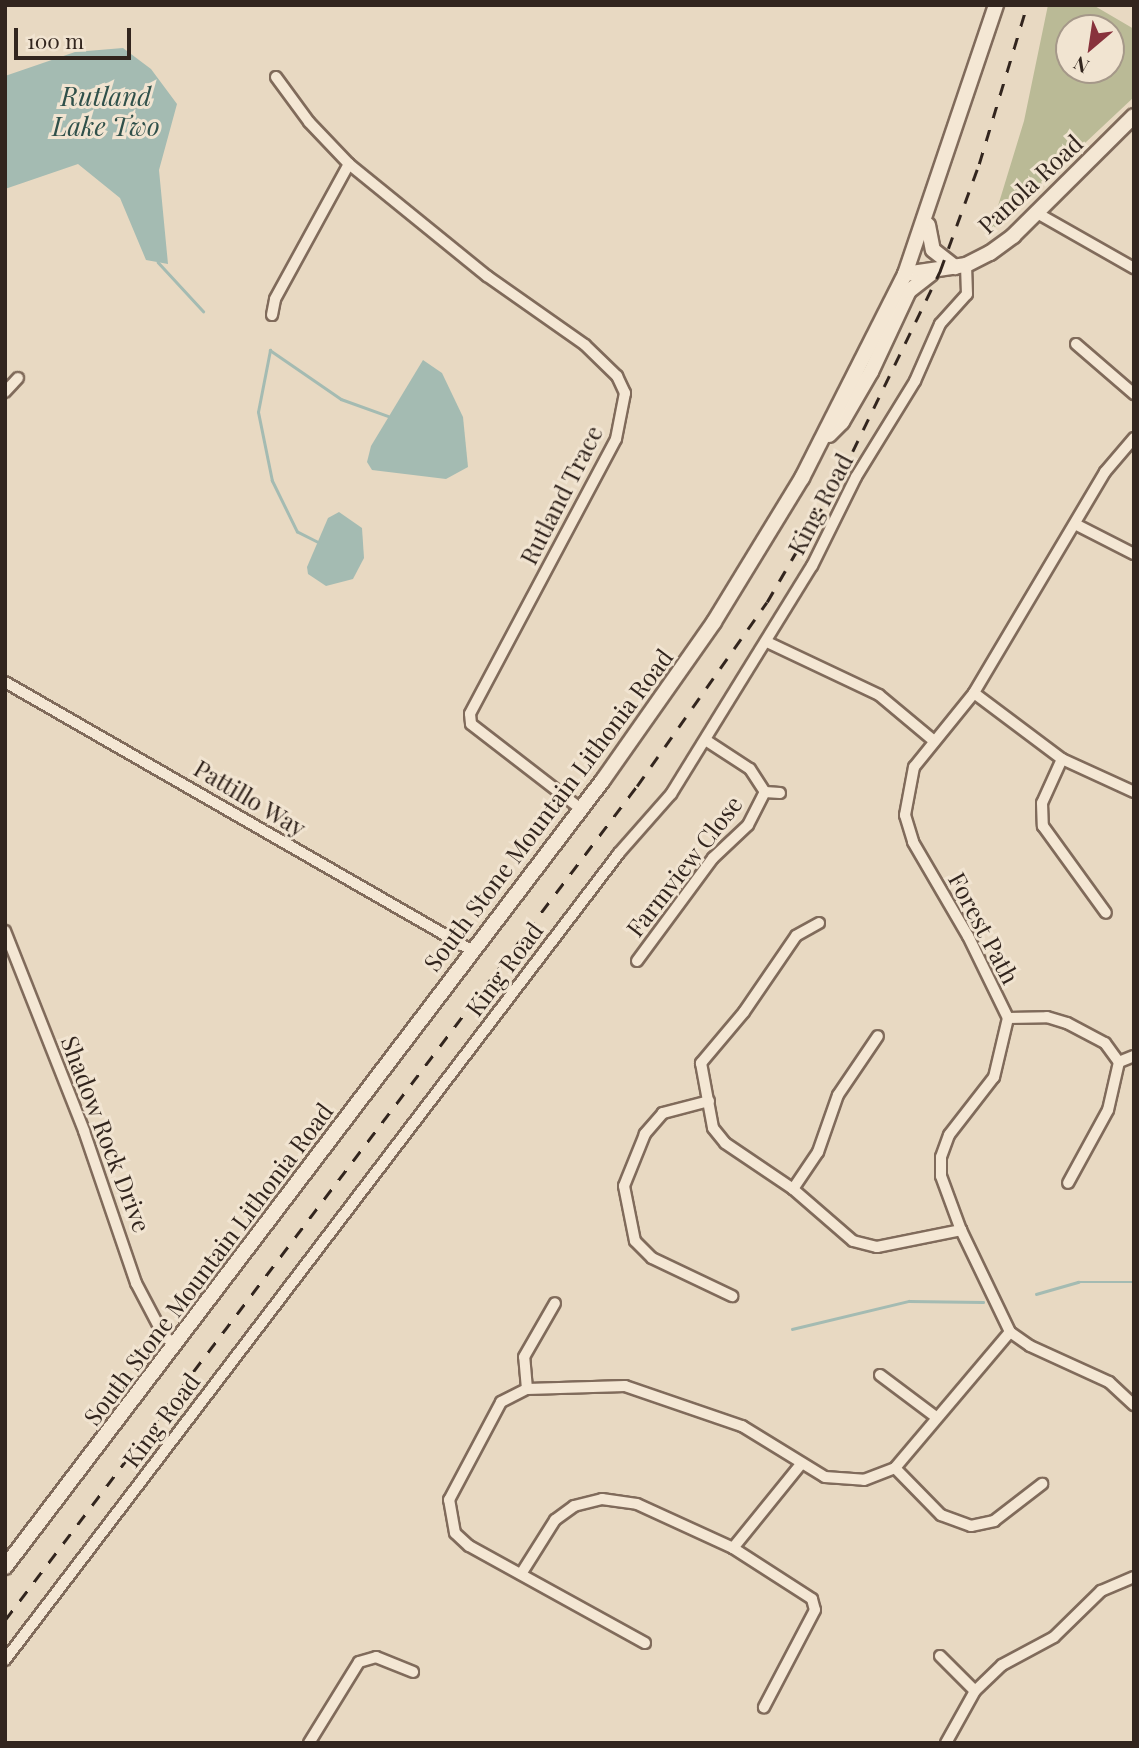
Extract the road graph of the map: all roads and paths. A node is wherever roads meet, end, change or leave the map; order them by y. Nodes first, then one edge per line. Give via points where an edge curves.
1 (995, 6) edge
2 (276, 77) dead end
3 (1134, 116) edge
4 (349, 164) junction
5 (1037, 213) junction
6 (928, 216) junction
7 (961, 266) junction
8 (1134, 268) edge
9 (933, 272) junction
10 (905, 274) junction
11 (272, 315) dead end
12 (1076, 344) dead end
13 (18, 378) dead end
14 (5, 392) edge
15 (1134, 394) edge
16 (1134, 438) edge
17 (821, 443) junction
18 (1075, 524) junction
19 (1134, 554) edge
20 (766, 642) junction
21 (5, 682) edge
22 (974, 693) junction
23 (707, 741) junction
24 (934, 741) junction
25 (1062, 759) junction
26 (765, 792) junction
27 (1134, 792) edge
28 (780, 793) dead end
29 (581, 809) junction
30 (1106, 913) dead end
31 (819, 923) dead end
32 (5, 931) edge
33 (473, 951) junction
34 (637, 961) dead end
35 (1008, 1018) junction
36 (878, 1036) dead end
37 (1134, 1056) edge
38 (1119, 1062) junction
39 (709, 1101) junction
40 (1068, 1182) dead end
41 (793, 1189) junction
42 (961, 1230) junction
43 (732, 1296) dead end
44 (555, 1303) dead end
45 (1010, 1332) junction
46 (176, 1345) junction
47 (880, 1375) dead end
48 (527, 1389) junction
49 (1134, 1405) edge
50 (936, 1417) junction
51 (801, 1464) junction
52 (895, 1468) junction
53 (1042, 1484) dead end
54 (733, 1548) junction
55 (5, 1567) edge
56 (521, 1574) junction
57 (1134, 1577) edge
58 (645, 1643) dead end
59 (940, 1656) dead end
60 (5, 1660) edge
61 (413, 1672) dead end
62 (975, 1691) junction
63 (764, 1707) dead end
64 (309, 1743) edge
65 (946, 1743) edge

1 - 6 main road, South Stone Mountain Lithonia Road
2 - 4 street, Rutland Trace via 309,122
3 - 5 main road, Panola Road
4 - 11 street via 275,299
4 - 29 street, Rutland Trace via 487,276 585,345 617,376 625,393 616,439 470,714 471,724
5 - 7 main road, Panola Road via 1013,236
5 - 8 street
6 - 7 main road via 933,250
6 - 10 main road, South Stone Mountain Lithonia Road
7 - 9 main road, Panola Road
7 - 20 street, King Road via 967,294 940,324 915,381 856,477 812,566
9 - 10 main road, Panola Road
9 - 17 main road via 909,290 859,394 842,422
10 - 17 main road, South Stone Mountain Lithonia Road
12 - 15 street
13 - 14 street
16 - 18 street, Forest Path via 1105,472
17 - 29 main road, South Stone Mountain Lithonia Road via 708,631
18 - 19 street
18 - 22 street, Forest Path
20 - 23 street, King Road
20 - 24 street via 879,695
21 - 33 street, Pattillo Way
22 - 24 street, Forest Path
22 - 25 street
23 - 26 street, Farmview Close via 750,769
23 - 60 street, King Road
24 - 35 street, Forest Path via 910,778 905,815 912,842 968,936
25 - 27 street
25 - 30 street via 1042,803 1043,826
26 - 28 street
26 - 34 street, Farmview Close via 748,825 713,858
29 - 33 main road, South Stone Mountain Lithonia Road
31 - 39 street via 796,936 744,1012 701,1063
32 - 46 street, Shadow Rock Drive via 84,1131 136,1283 164,1336
33 - 46 main road, South Stone Mountain Lithonia Road
35 - 38 street via 1047,1017 1067,1023 1105,1043
35 - 42 street, Forest Path via 994,1077 948,1136 941,1157 941,1176
36 - 41 street via 838,1095 818,1152
37 - 38 street
38 - 40 street via 1108,1110
39 - 41 street via 713,1128 725,1143
39 - 43 street via 663,1113 645,1134 624,1186 635,1241 652,1258
41 - 42 street via 843,1235 864,1245 918,1241
42 - 45 street, Forest Path
44 - 48 street via 524,1357
45 - 49 street via 1109,1382
45 - 50 street
46 - 55 main road, South Stone Mountain Lithonia Road
47 - 50 street
48 - 51 street via 625,1386 742,1426
48 - 56 street via 500,1402 453,1489 448,1511 455,1533 469,1546
50 - 52 street
51 - 52 street via 844,1481 864,1480
51 - 54 street
52 - 53 street via 941,1515 971,1526 993,1521
54 - 56 street via 638,1504 602,1499 574,1506 555,1520
54 - 63 street via 812,1599 815,1610
56 - 58 street
57 - 62 street via 1101,1591 1054,1637 1002,1665
59 - 62 street
61 - 64 street via 376,1657 359,1662
62 - 65 street

